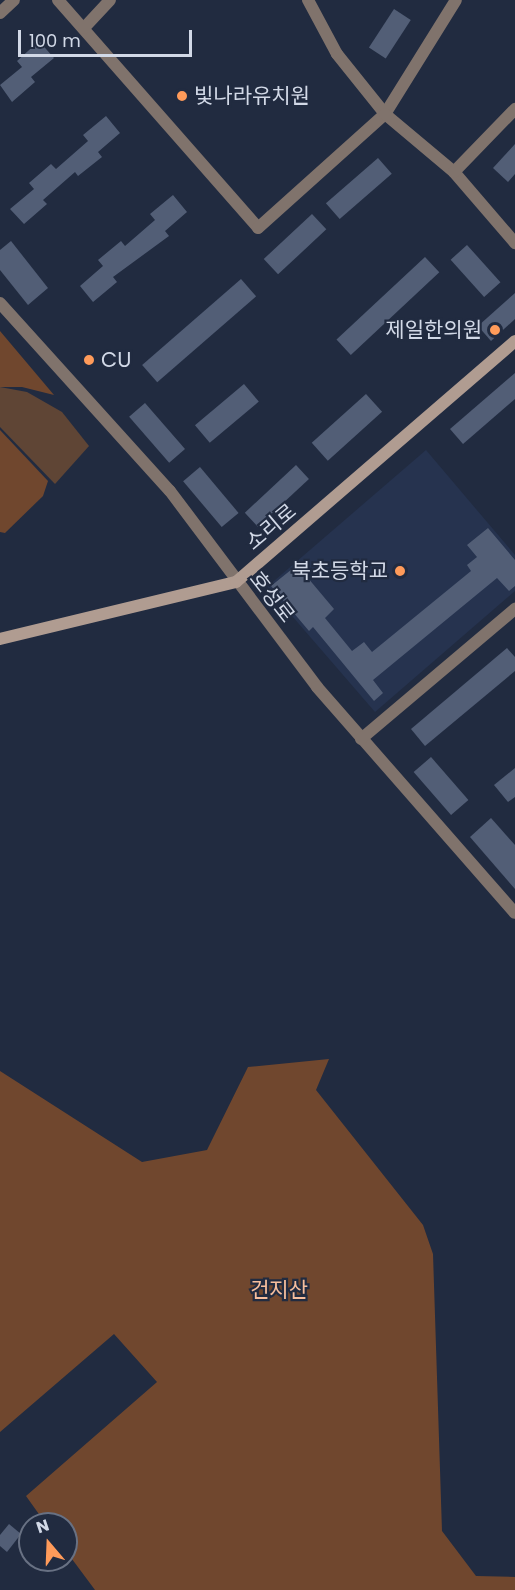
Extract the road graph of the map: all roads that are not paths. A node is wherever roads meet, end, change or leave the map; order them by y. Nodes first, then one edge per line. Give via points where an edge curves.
1 (14, 0) edge
2 (58, 0) edge
3 (110, 0) edge
4 (308, 0) edge
5 (456, 0) edge
6 (0, 13) edge
7 (84, 28) junction
8 (515, 109) edge
9 (386, 114) junction
10 (454, 172) junction
11 (515, 243) edge
12 (0, 303) edge
13 (515, 341) edge
14 (236, 582) junction
15 (515, 609) edge
16 (0, 639) edge
17 (361, 739) junction
18 (515, 913) edge

1 - 6 street
2 - 7 street
3 - 7 street
4 - 9 street via 337,54
5 - 9 street
7 - 9 street via 258,228
8 - 10 street
9 - 10 street
10 - 11 street
12 - 14 street, 호성로 via 170,491
13 - 14 street, 소리로
14 - 16 street, 소리로
14 - 17 street, 호성로
15 - 17 street
17 - 18 street, 호성로

